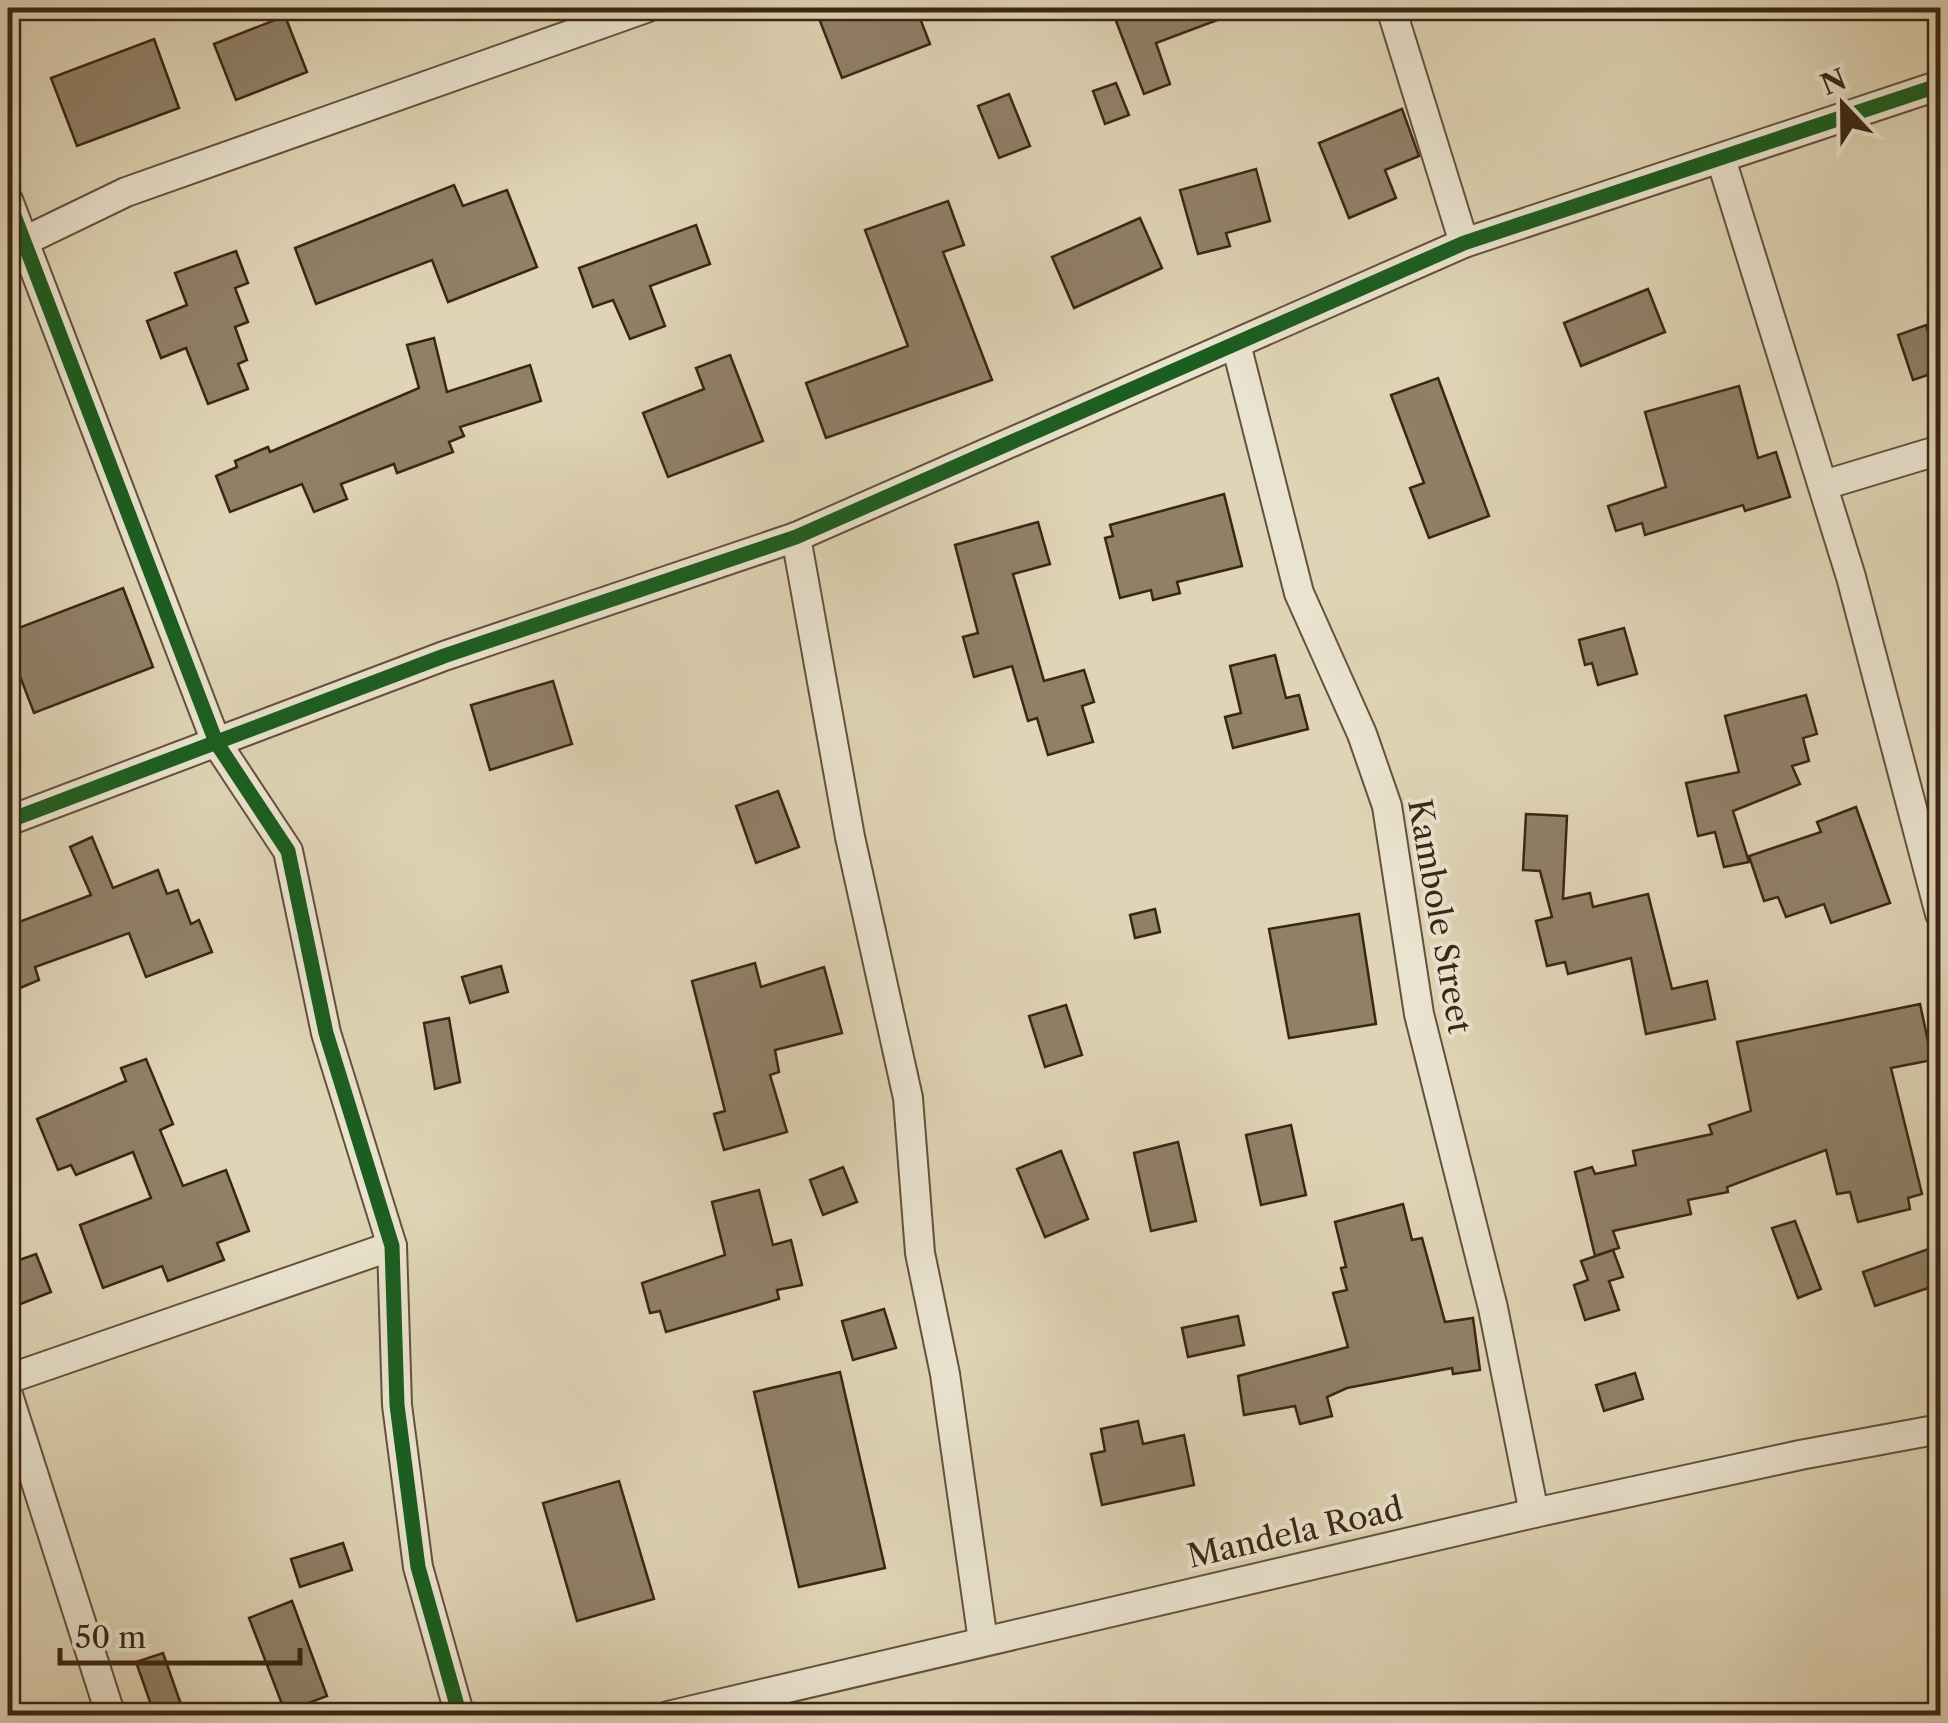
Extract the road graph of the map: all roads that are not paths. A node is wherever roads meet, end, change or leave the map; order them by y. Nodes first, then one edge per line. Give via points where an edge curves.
1 (646, 8) edge
2 (1391, 8) edge
3 (1940, 85) edge
4 (1721, 158) junction
5 (8, 200) edge
6 (1464, 243) junction
7 (17, 246) edge
8 (1236, 344) junction
9 (1940, 450) edge
10 (1824, 485) junction
11 (796, 537) junction
12 (216, 742) junction
13 (8, 821) edge
14 (1940, 914) edge
15 (392, 1246) junction
16 (8, 1380) edge
17 (8, 1395) edge
18 (1940, 1430) edge
19 (1534, 1514) junction
20 (983, 1642) junction
21 (111, 1716) edge
22 (460, 1716) edge
23 (668, 1716) edge

1 - 7 street via 126,192
2 - 6 street
3 - 4 street
4 - 6 street
4 - 10 street
5 - 7 street
6 - 8 street
7 - 12 street
8 - 11 street
8 - 19 street, Kambole Street via 1300,594 1387,806 1420,1014 1494,1308
9 - 10 street
10 - 14 street
11 - 12 street via 444,656
11 - 20 street via 850,837 908,1098 920,1253
12 - 13 street
12 - 15 street via 288,851 326,1033
15 - 16 street
15 - 22 street via 397,1404 418,1567
17 - 21 street
18 - 19 street, Mandela Road
19 - 20 street, Mandela Road
20 - 23 street, Mandela Road

